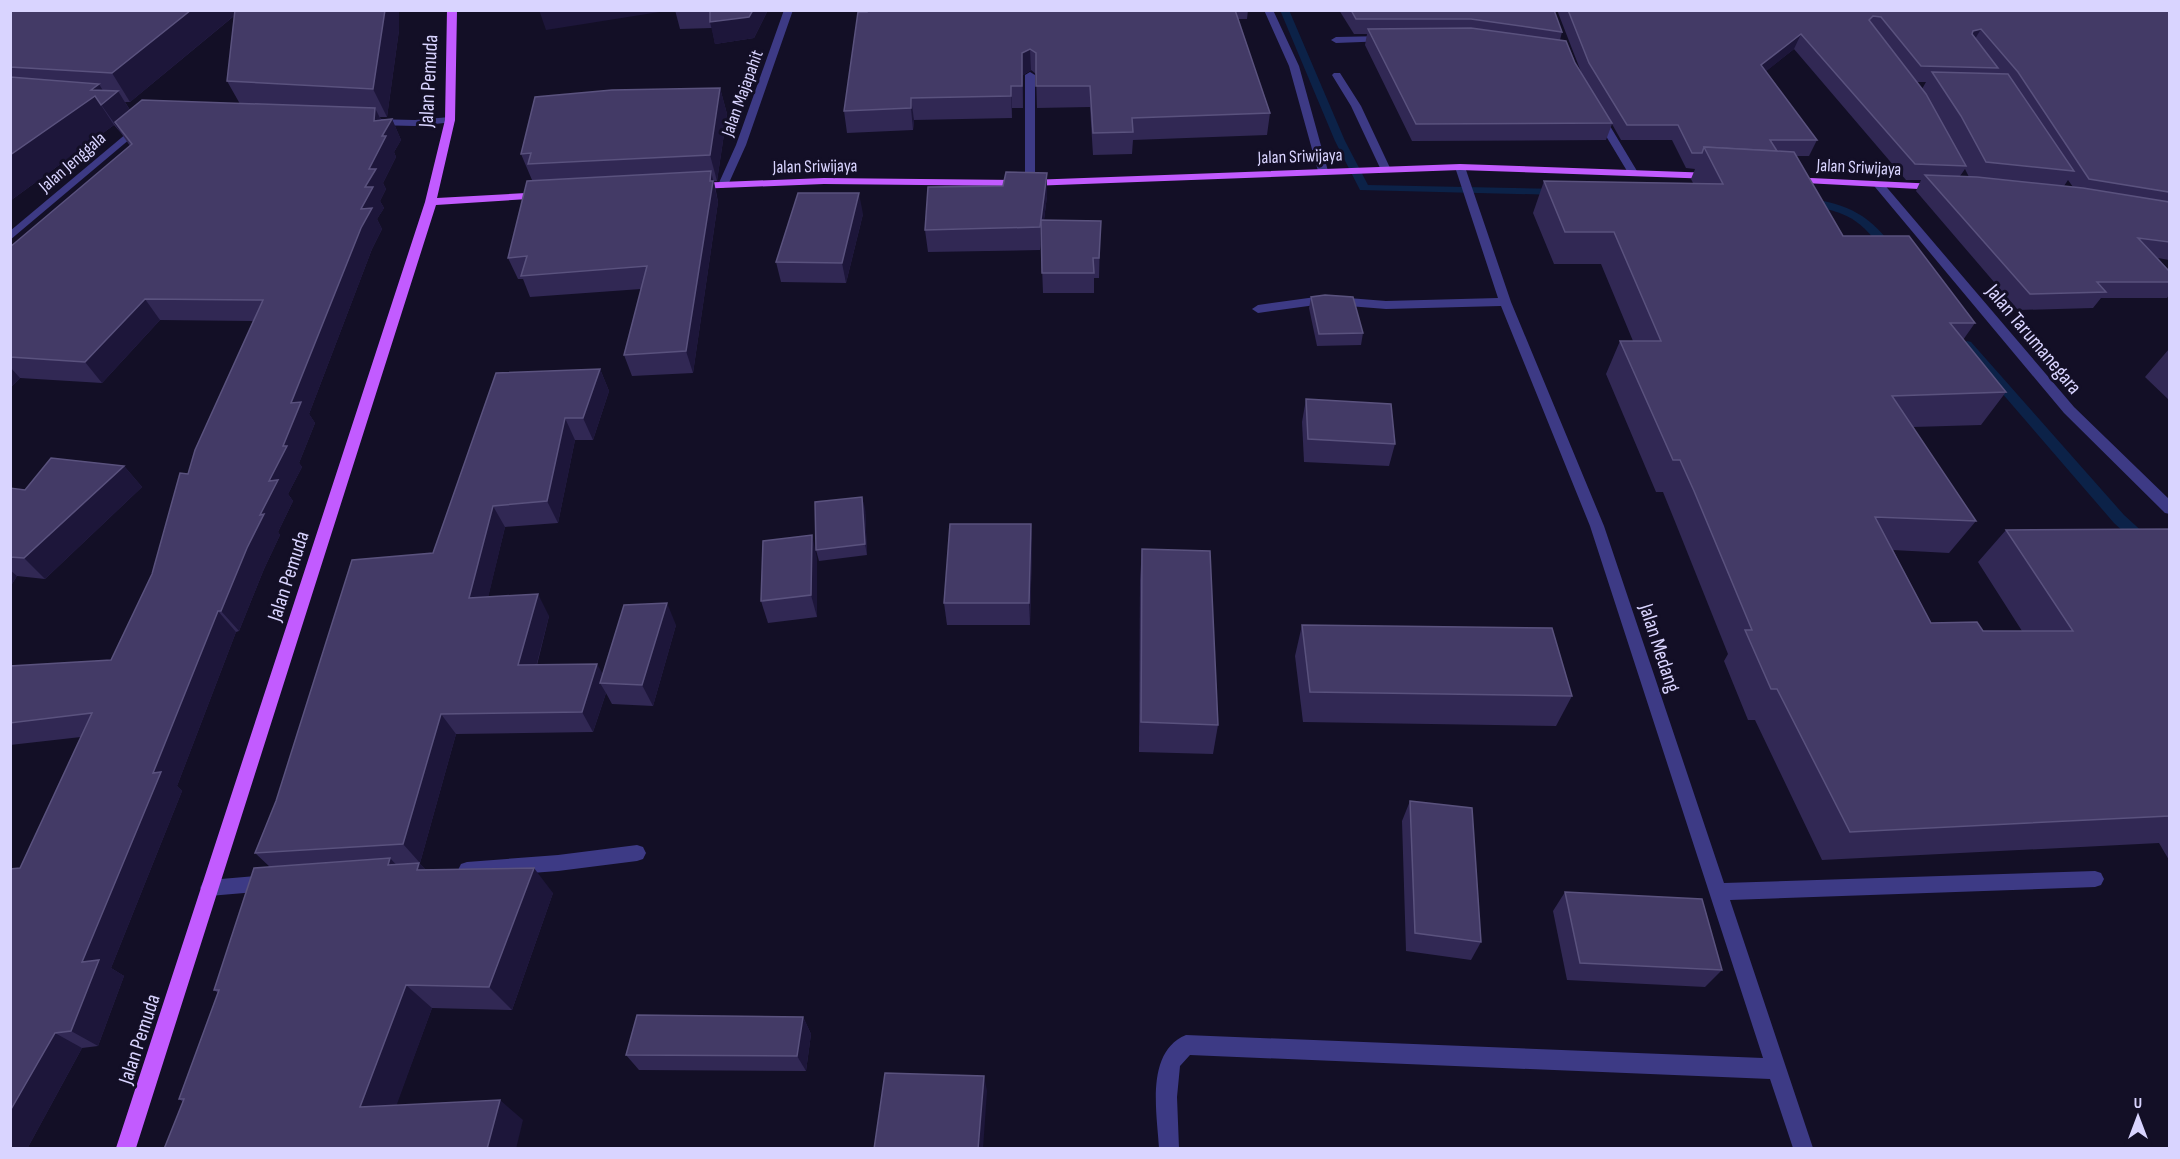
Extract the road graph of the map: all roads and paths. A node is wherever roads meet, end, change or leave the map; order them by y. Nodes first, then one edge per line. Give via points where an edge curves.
1 (452, 10) edge
2 (789, 10) edge
3 (1268, 10) edge
4 (1396, 39) edge
5 (1336, 40) dead end
6 (1030, 75) dead end
7 (1338, 75) dead end
8 (1595, 110) edge
9 (146, 120) edge
10 (450, 120) junction
11 (359, 122) edge
12 (1460, 167) junction
13 (1386, 170) junction
14 (1632, 171) junction
15 (1329, 172) junction
16 (1726, 177) edge
17 (1773, 179) edge
18 (1030, 183) junction
19 (723, 185) junction
20 (1878, 185) junction
21 (688, 187) edge
22 (1945, 188) edge
23 (558, 194) edge
24 (430, 202) junction
25 (10, 237) edge
26 (1506, 302) junction
27 (1258, 309) dead end
28 (2169, 509) edge
29 (637, 853) dead end
30 (452, 871) edge
31 (2096, 879) dead end
32 (287, 882) edge
33 (209, 888) junction
34 (1718, 892) junction
35 (1777, 1069) junction
36 (126, 1149) edge
37 (1169, 1149) edge
38 (1803, 1149) edge

1 - 10 main road, Jalan Pemuda
2 - 19 street, Jalan Majapahit
3 - 15 street via 1293,66
4 - 5 street
6 - 18 street
7 - 13 street
8 - 14 street
9 - 25 street, Jalan Jenggala
10 - 11 street
10 - 24 main road, Jalan Pemuda
12 - 13 main road, Jalan Sriwijaya
12 - 14 main road, Jalan Sriwijaya
12 - 26 street, Jalan Medang
13 - 15 main road, Jalan Sriwijaya
14 - 16 main road, Jalan Sriwijaya
15 - 18 main road, Jalan Sriwijaya
17 - 20 main road, Jalan Sriwijaya
18 - 19 main road, Jalan Sriwijaya via 824,181
19 - 21 main road, Jalan Sriwijaya
20 - 22 main road, Jalan Sriwijaya
20 - 28 street, Jalan Tarumanegara via 2069,410
23 - 24 main road
24 - 33 main road, Jalan Pemuda
26 - 27 street via 1386,305 1323,300
26 - 34 street, Jalan Medang via 1597,526
29 - 30 street
31 - 34 street
32 - 33 street
33 - 36 main road, Jalan Pemuda
34 - 35 street, Jalan Medang
35 - 37 street via 1186,1045 1170,1062
35 - 38 street, Jalan Medang

